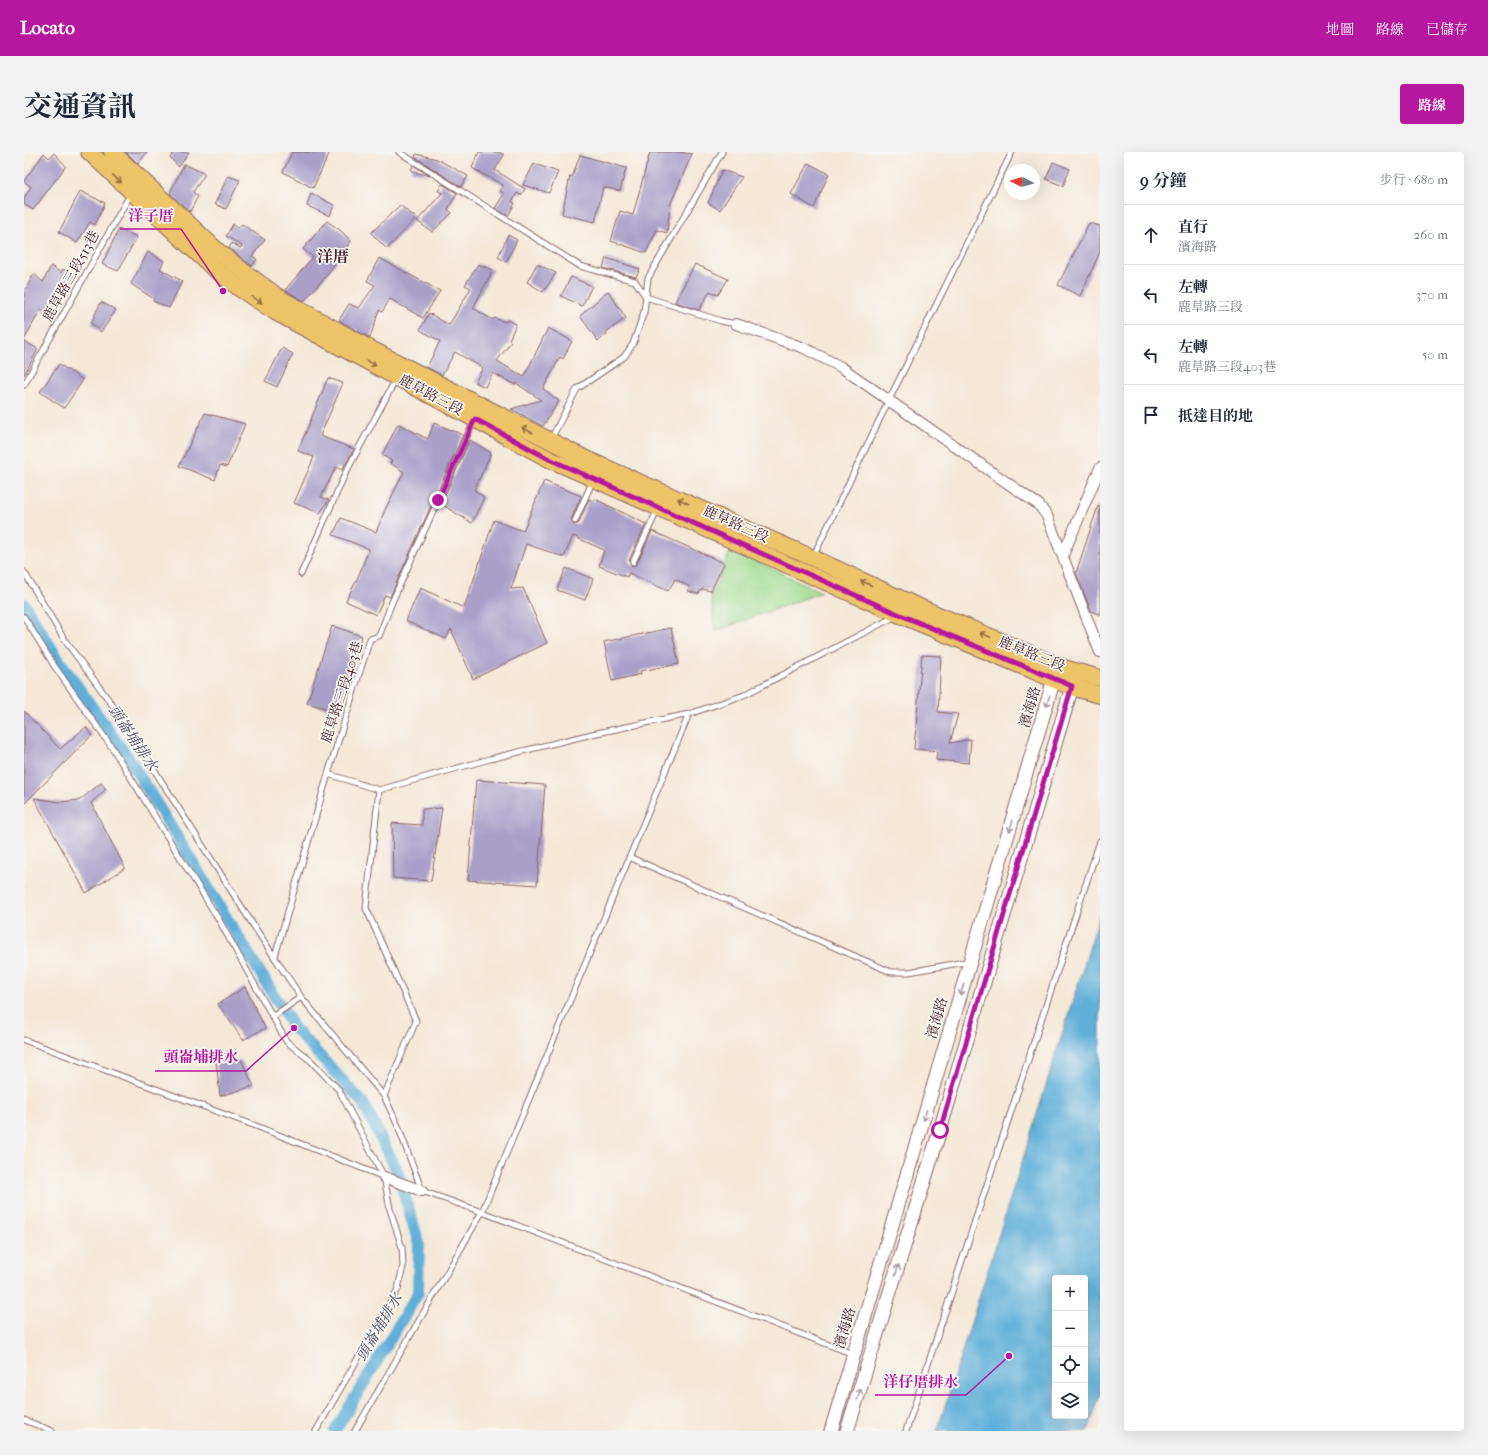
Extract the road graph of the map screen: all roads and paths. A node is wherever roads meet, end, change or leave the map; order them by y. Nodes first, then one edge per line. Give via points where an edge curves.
1 (89, 152) edge
2 (112, 152) edge
3 (399, 152) edge
4 (722, 152) edge
5 (1012, 152) edge
6 (137, 186) junction
7 (220, 253) junction
8 (212, 267) junction
9 (247, 274) junction
10 (239, 288) junction
11 (646, 297) junction
12 (736, 324) joint
13 (397, 377) junction
14 (24, 385) edge
15 (888, 400) junction
16 (478, 412) junction
17 (550, 442) junction
18 (1100, 468) edge
19 (597, 472) junction
20 (662, 501) junction
21 (575, 521) dead end
22 (1063, 555) junction
23 (813, 558) junction
24 (633, 562) dead end
25 (24, 572) edge
26 (302, 574) dead end
27 (898, 614) junction
28 (24, 617) edge
29 (1100, 652) edge
30 (1067, 669) junction
31 (1100, 678) edge
32 (1054, 679) junction
33 (1072, 686) junction
34 (1100, 695) edge
35 (689, 714) junction
36 (328, 774) junction
37 (379, 790) junction
38 (1100, 841) edge
39 (629, 857) junction
40 (274, 956) junction
41 (971, 960) junction
42 (301, 997) junction
43 (272, 1018) junction
44 (24, 1040) edge
45 (384, 1096) junction
46 (384, 1177) junction
47 (422, 1191) junction
48 (482, 1212) junction
49 (854, 1354) junction
50 (24, 1420) edge
51 (52, 1431) edge
52 (316, 1431) edge
53 (355, 1431) edge
54 (831, 1431) edge
55 (847, 1431) edge
56 (906, 1431) edge

1 -> 6 main road, 鹿草路三段
2 - 6 main road, 鹿草路三段
3 - 11 lane via 580,266 635,281
4 - 11 lane via 648,278
5 - 15 lane
6 - 7 main road, 鹿草路三段
6 - 8 main road, 鹿草路三段
6 - 14 lane, 鹿草路三段513巷
7 - 8 main road
7 - 9 main road, 鹿草路三段
8 - 10 main road, 鹿草路三段
9 - 10 main road
9 - 16 main road, 鹿草路三段 via 322,323
10 -> 13 main road, 鹿草路三段 via 277,313
11 - 12 lane
11 - 17 lane via 644,312 633,344 624,357 577,389
12 - 15 street via 810,351 841,366
13 - 16 main road, 鹿草路三段
13 - 26 lane via 345,474
15 - 22 street via 1039,505 1047,516
15 - 23 lane
17 -> 16 main road, 鹿草路三段
16 - 19 main road, 鹿草路三段 via 549,459
16 - 36 lane, 鹿草路三段403巷 via 379,636 370,639
17 - 19 main road, 鹿草路三段
18 - 22 street
19 - 20 main road, 鹿草路三段
19 - 21 lane
23 -> 20 main road, 鹿草路三段
20 - 24 lane
20 - 27 main road, 鹿草路三段
22 - 29 street
30 -> 23 main road, 鹿草路三段 via 910,603
25 - 40 lane via 64,639 116,710
27 - 32 main road, 鹿草路三段
27 - 35 lane via 884,624 744,694
28 - 43 lane via 55,667 117,756 218,920
30 - 31 main road, 鹿草路三段
30 - 32 street, 濱海路
30 - 33 street
32 - 33 main road, 鹿草路三段
32 -> 41 street, 濱海路
33 - 34 main road, 鹿草路三段
55 -> 33 street
35 - 37 lane via 490,759
35 - 39 lane
36 - 37 lane
36 - 40 lane, 鹿草路三段403巷
37 - 45 lane via 366,908 416,1021
38 - 56 lane
39 - 41 lane via 891,972 910,972
39 - 48 lane
40 - 42 lane
41 -> 49 street, 濱海路
42 - 43 lane
42 - 45 lane
43 - 46 lane via 286,1041 338,1090
44 - 46 lane via 256,1126
45 - 47 lane
46 - 47 street
46 - 52 lane via 390,1209 402,1248 403,1266 398,1289
47 - 48 lane
48 - 49 lane
48 - 53 lane
49 - 54 street, 濱海路
50 - 51 lane

